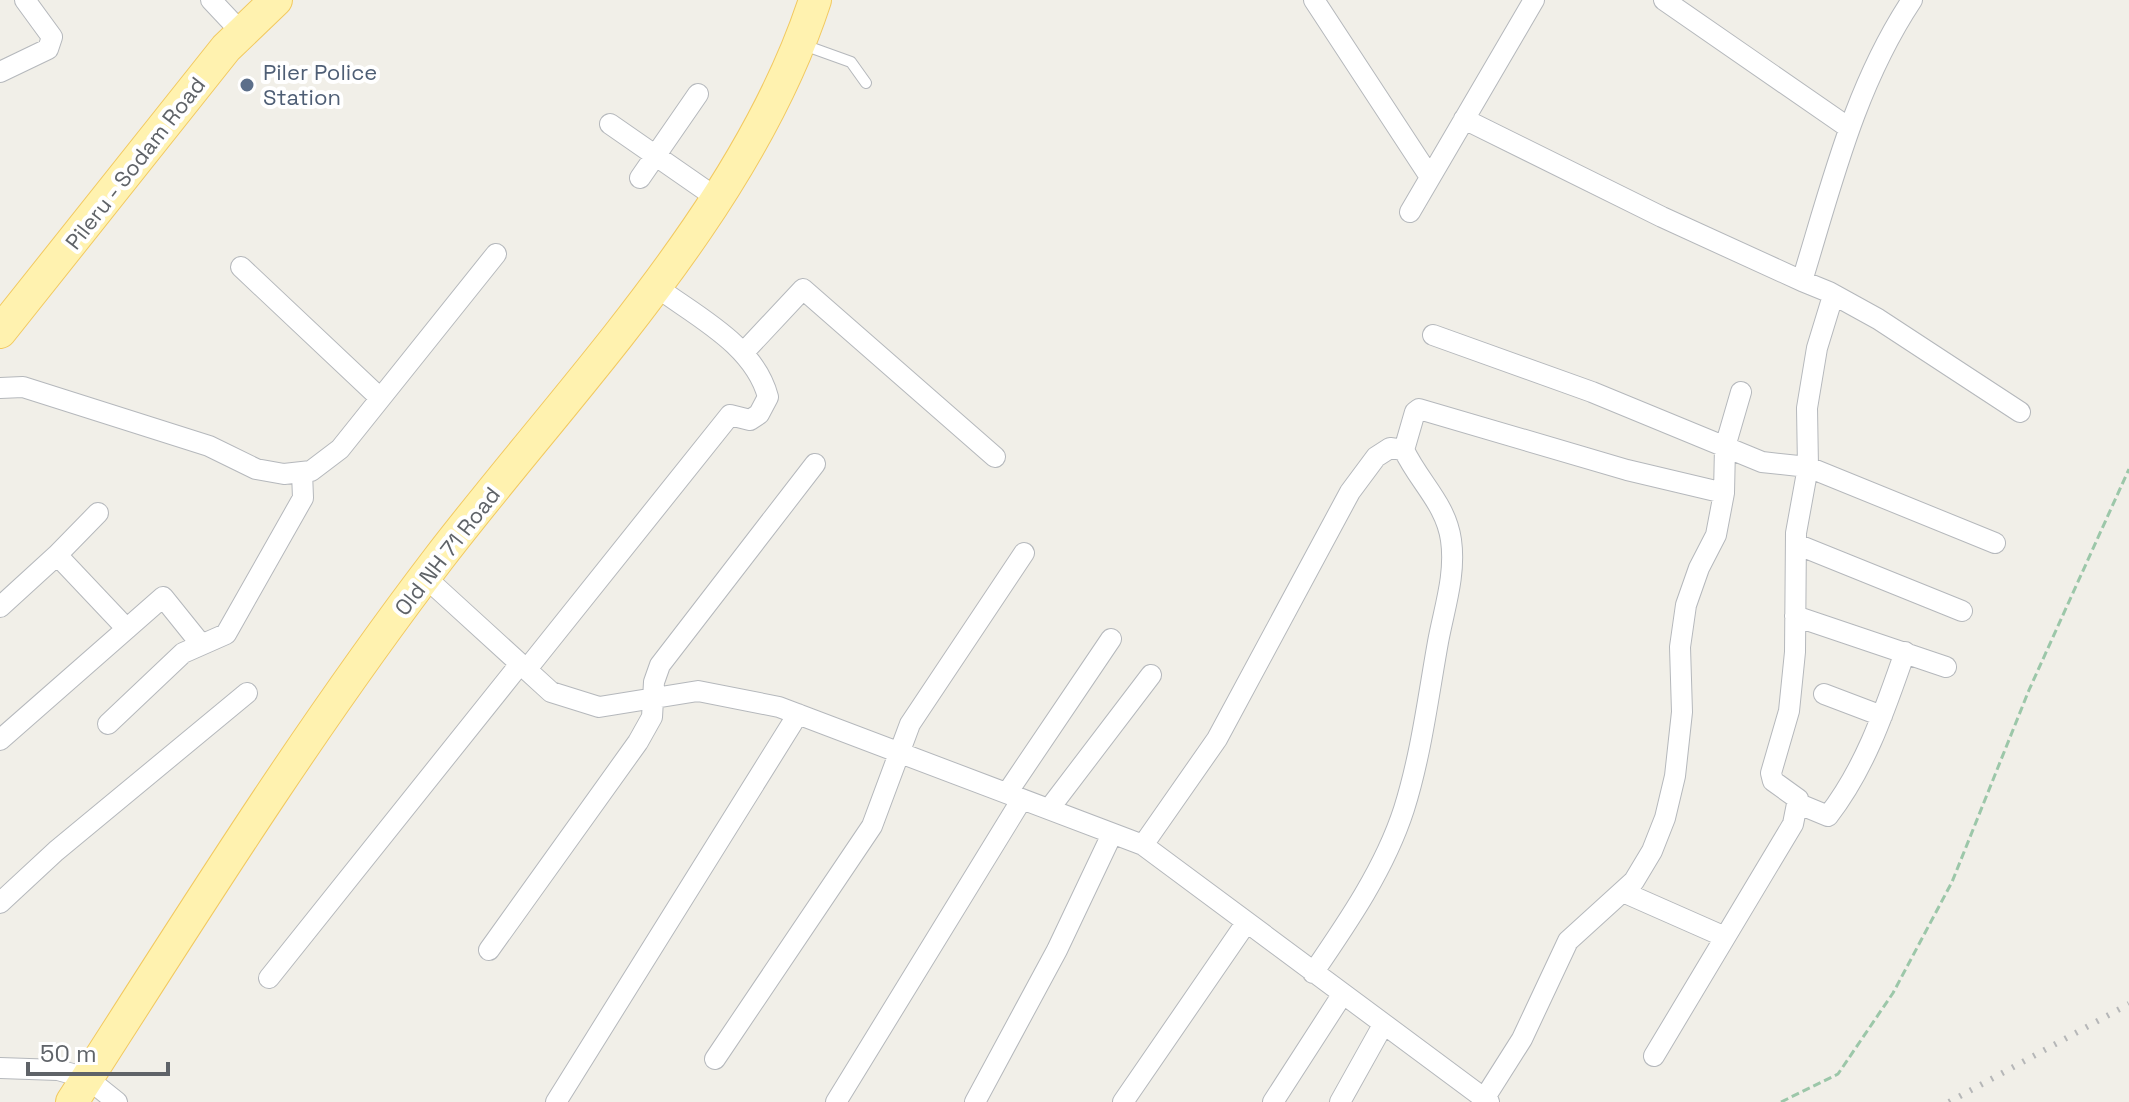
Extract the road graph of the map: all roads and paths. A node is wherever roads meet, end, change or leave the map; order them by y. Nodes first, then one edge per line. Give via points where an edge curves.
1 (25, 0) edge
2 (211, 0) edge
3 (276, 0) edge
4 (815, 0) edge
5 (1314, 0) edge
6 (1534, 0) edge
7 (1664, 0) edge
8 (1912, 0) edge
9 (242, 33) junction
10 (799, 43) junction
11 (0, 72) edge
12 (866, 83) dead end
13 (698, 94) dead end
14 (1464, 119) junction
15 (610, 124) dead end
16 (1849, 128) junction
17 (655, 156) junction
18 (1430, 177) junction
19 (640, 178) dead end
20 (718, 199) junction
21 (1410, 212) dead end
22 (496, 254) dead end
23 (241, 267) dead end
24 (1802, 281) junction
25 (654, 285) junction
26 (1829, 292) junction
27 (0, 332) edge
28 (1433, 335) dead end
29 (744, 352) junction
30 (0, 388) edge
31 (1741, 392) dead end
32 (380, 398) junction
33 (2020, 412) dead end
34 (1725, 447) junction
35 (1404, 450) junction
36 (995, 457) dead end
37 (815, 464) dead end
38 (1808, 467) junction
39 (2129, 469) edge
40 (302, 472) junction
41 (1724, 493) junction
42 (98, 513) dead end
43 (1995, 543) dead end
44 (1796, 544) junction
45 (1024, 553) dead end
46 (57, 555) junction
47 (425, 577) junction
48 (0, 607) edge
49 (1962, 611) dead end
50 (1795, 616) junction
51 (126, 628) junction
52 (1111, 639) dead end
53 (200, 643) junction
54 (1905, 652) junction
55 (524, 666) junction
56 (1946, 667) dead end
57 (1151, 675) dead end
58 (247, 693) dead end
59 (1824, 694) dead end
60 (652, 699) junction
61 (798, 714) junction
62 (1882, 716) junction
63 (108, 724) dead end
64 (0, 740) edge
65 (899, 752) junction
66 (1014, 796) junction
67 (1799, 804) junction
68 (1049, 809) junction
69 (1112, 834) junction
70 (1143, 845) junction
71 (1623, 892) junction
72 (0, 903) edge
73 (1246, 923) junction
74 (1725, 937) junction
75 (489, 950) dead end
76 (1313, 973) junction
77 (269, 978) dead end
78 (1342, 995) junction
79 (1383, 1025) junction
80 (1654, 1056) dead end
81 (715, 1059) dead end
82 (0, 1068) edge
83 (80, 1090) edge
84 (1487, 1100) edge
85 (117, 1102) edge
86 (556, 1102) edge
87 (836, 1102) edge
88 (975, 1102) edge
89 (1123, 1102) edge
90 (1273, 1102) edge
91 (1340, 1102) edge
92 (1781, 1102) edge

1 - 11 street via 52,37 48,49
2 - 9 street
3 - 9 main road, Pileru - Sodam Road
4 - 10 main road, Old NH 71 Road
5 - 18 street
6 - 14 street
7 - 16 street
8 - 16 street via 1884,42
9 - 27 main road, Pileru - Sodam Road
10 - 12 lane via 851,62
10 - 20 main road, Old NH 71 Road
13 - 17 street
14 - 18 street
14 - 24 street
15 - 17 street
16 - 24 street
17 - 19 street
17 - 20 street
18 - 21 street
20 - 25 main road, Old NH 71 Road
22 - 32 street
23 - 32 street
24 - 26 street
25 - 29 street
25 - 47 main road, Old NH 71 Road
26 - 33 street
26 - 38 street via 1832,299 1807,408
28 - 34 street
29 - 36 street via 803,289
29 - 55 street via 763,378 768,397 759,414 750,420 730,415
30 - 40 street via 23,387 209,446 256,469
31 - 34 street
32 - 40 street via 340,449
34 - 38 street via 1762,462
34 - 41 street
35 - 41 street via 1419,409
35 - 70 street via 1390,448 1376,457 1350,492 1217,739
35 - 76 street via 1445,514 1452,575 1403,811 1387,852
37 - 60 street via 660,665
38 - 43 street
38 - 44 street
39 - 92 path via 2024,703 1952,882 1900,981 1838,1074
40 - 53 street via 303,498 240,612 226,634
41 - 71 street via 1716,535 1686,605 1675,776 1652,851
42 - 46 street
44 - 49 street
44 - 50 street
45 - 65 street via 910,724
46 - 48 street
46 - 51 street
47 - 55 street
47 - 83 main road, Old NH 71 Road via 325,714
50 - 54 street
50 - 67 street via 1789,711 1771,773
51 - 53 street via 163,597
51 - 64 street
52 - 66 street
53 - 63 street
54 - 56 street
54 - 62 street
55 - 60 street via 551,692 599,707
55 - 77 street
57 - 68 street
58 - 72 street
59 - 62 street
60 - 61 street via 698,691
60 - 75 street via 652,717 638,742
61 - 65 street
61 - 86 street
62 - 67 street via 1871,745 1828,816
65 - 66 street
65 - 81 street via 872,826
66 - 68 street
66 - 87 street
67 - 74 street via 1793,824
68 - 69 street
69 - 70 street
69 - 88 street
70 - 73 street
71 - 74 street
71 - 84 street via 1568,941
73 - 76 street
73 - 89 street
74 - 80 street
76 - 78 street
78 - 79 street
78 - 90 street
79 - 84 street
79 - 91 street
82 - 83 street via 58,1070
83 - 85 street

